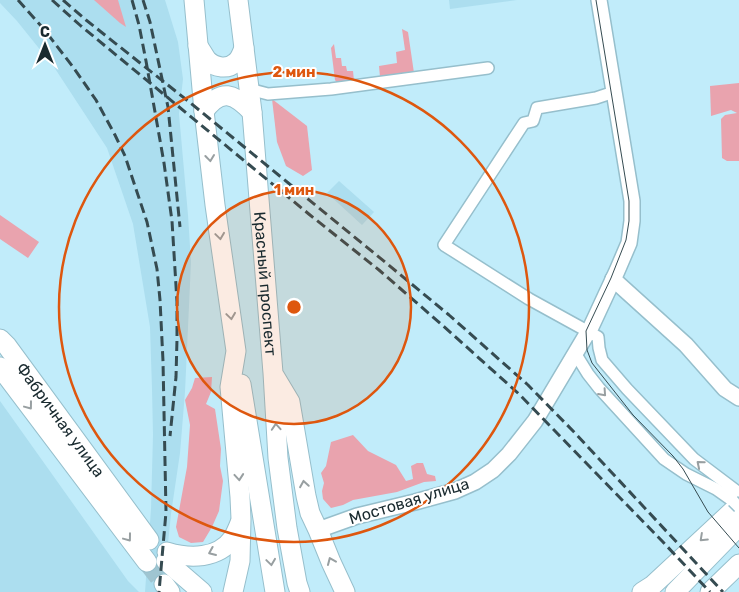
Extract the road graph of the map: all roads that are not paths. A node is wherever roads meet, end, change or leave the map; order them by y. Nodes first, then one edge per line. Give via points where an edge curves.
1 (194, 0) edge
2 (238, 0) edge
3 (599, 0) edge
4 (198, 46) junction
5 (244, 48) junction
6 (488, 68) dead end
7 (249, 89) junction
8 (614, 92) junction
9 (204, 111) junction
10 (252, 112) junction
11 (613, 279) junction
12 (588, 331) junction
13 (0, 339) edge
14 (236, 351) junction
15 (575, 353) junction
16 (0, 367) edge
17 (273, 373) junction
18 (739, 398) edge
19 (738, 502) edge
20 (115, 508) junction
21 (241, 519) junction
22 (739, 526) edge
23 (318, 530) junction
24 (149, 540) tunnel mouth
25 (147, 562) tunnel mouth
26 (739, 564) edge
27 (202, 592) edge
28 (233, 592) edge
29 (275, 592) edge
30 (300, 592) edge
31 (345, 592) edge
32 (642, 592) edge
33 (675, 592) edge
34 (710, 592) edge

1 - 4 main road
2 - 5 main road, Красный проспект
3 - 8 street, Мостовая улица
4 - 5 main road via 207,60 217,67 228,67 236,62
4 - 9 main road
5 - 7 main road, Красный проспект
6 - 7 street via 331,89 268,94
7 - 10 main road, Красный проспект
8 - 11 street, Мостовая улица via 632,201 632,221 628,243
8 - 12 street via 538,108 533,121 524,123 444,245 529,299
9 - 10 main road via 222,96 232,96
9 -> 14 main road
10 - 17 main road, Красный проспект
11 - 12 street, Мостовая улица
11 - 18 street
12 - 15 street, Мостовая улица
19 -> 12 street via 627,389 602,360 598,337
13 - 20 main road, Фабричная улица
14 -> 21 main road via 230,388
14 -> 29 main road
15 -> 19 street via 599,388 664,459
15 - 23 street, Мостовая улица via 521,441 493,470 455,490 357,516
16 -> 20 main road, Фабричная улица
23 -> 17 main road, Красный проспект via 306,496 290,402
30 -> 17 main road via 278,458
19 -> 32 main road
20 - 24 main road
20 -> 25 main road
21 -> 27 main road via 235,536 212,554 166,557
21 - 28 main road via 240,561
22 - 33 main road
31 -> 23 main road, Красный проспект
26 - 34 main road

